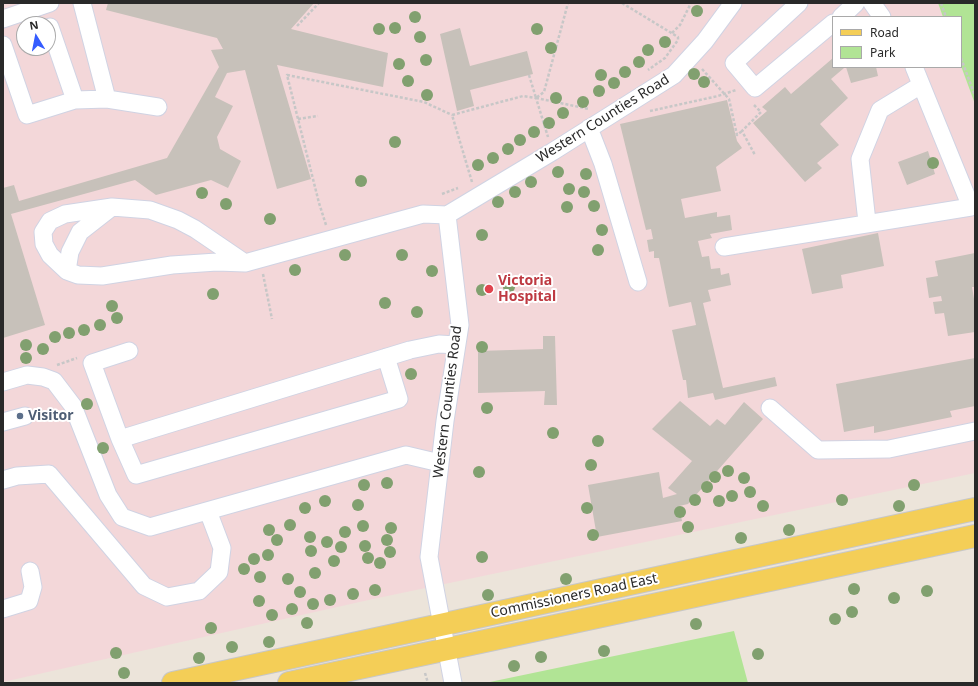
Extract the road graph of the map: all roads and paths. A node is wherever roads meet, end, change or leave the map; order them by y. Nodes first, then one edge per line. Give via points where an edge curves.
1 (50, 3) edge
2 (82, 3) edge
3 (319, 3) edge
4 (568, 3) edge
5 (622, 3) edge
6 (691, 3) edge
7 (733, 3) edge
8 (799, 3) edge
9 (856, 3) edge
10 (872, 3) edge
11 (941, 3) edge
12 (842, 16) edge
13 (881, 16) edge
14 (946, 16) edge
15 (3, 18) edge
16 (832, 24) edge
17 (297, 26) dead end
18 (672, 32) junction
19 (3, 45) edge
20 (56, 45) edge
21 (690, 58) junction
22 (962, 61) edge
23 (914, 68) edge
24 (647, 71) dead end
25 (529, 75) dead end
26 (921, 85) junction
27 (739, 88) dead end
28 (725, 94) junction
29 (975, 96) edge
30 (536, 98) junction
31 (107, 99) junction
32 (75, 100) junction
33 (750, 100) dead end
34 (158, 107) dead end
35 (648, 111) dead end
36 (452, 115) junction
37 (318, 116) dead end
38 (298, 118) junction
39 (587, 121) junction
40 (742, 131) junction
41 (555, 135) dead end
42 (755, 155) dead end
43 (479, 180) dead end
44 (472, 183) junction
45 (442, 194) dead end
46 (112, 207) junction
47 (973, 212) edge
48 (447, 215) junction
49 (867, 222) junction
50 (331, 239) junction
51 (724, 247) dead end
52 (253, 260) junction
53 (67, 271) junction
54 (638, 282) dead end
55 (272, 319) dead end
56 (456, 345) junction
57 (129, 351) dead end
58 (386, 357) junction
59 (92, 363) junction
60 (43, 377) junction
61 (3, 382) edge
62 (770, 408) dead end
63 (25, 416) dead end
64 (3, 422) edge
65 (975, 431) edge
66 (120, 439) junction
67 (440, 463) junction
68 (3, 480) edge
69 (975, 509) edge
70 (208, 511) junction
71 (975, 536) edge
72 (30, 571) dead end
73 (3, 609) edge
74 (441, 624) junction
75 (447, 650) junction
76 (424, 673) dead end
77 (173, 683) edge
78 (289, 683) edge
79 (428, 683) edge
80 (453, 683) edge

1 - 15 street
2 - 31 street
3 - 17 path
4 - 30 path via 544,92
5 - 18 path
6 - 18 path via 680,25
7 - 21 street, Western Counties Road
8 - 16 street via 734,63 755,88
9 - 12 street
10 - 13 street
11 - 14 path
18 - 24 path via 678,40 665,58
19 - 32 street via 27,115
20 - 32 street
21 - 28 path
21 - 39 street, Western Counties Road via 674,75
22 - 29 path
23 - 26 street
25 - 30 path
26 - 47 street
26 - 49 street via 880,110 860,159
27 - 28 path
28 - 35 path
28 - 40 path via 729,99 737,135
30 - 36 path via 523,96
30 - 39 path via 592,110
30 - 41 path via 549,139
31 - 32 street
31 - 34 street
33 - 40 path via 760,112
36 - 38 path via 424,102 287,75
36 - 44 path
37 - 38 path
38 - 50 path via 319,203
39 - 48 street, Western Counties Road
39 - 54 street via 603,164
40 - 42 path
43 - 44 path
44 - 45 path
46 - 52 street via 150,210 178,220
46 - 53 street via 80,232 70,252
46 - 53 street via 65,214 50,221 44,232 44,244 50,255
47 - 49 street
48 - 50 street via 423,214
48 - 56 street, Western Counties Road via 460,325
49 - 51 street
50 - 52 street
52 - 53 street via 172,266 102,276 78,275
52 - 55 path
56 - 58 street via 439,344
56 - 67 street, Western Counties Road
57 - 59 street
58 - 66 street
58 - 66 street via 398,399 136,475
59 - 60 path via 86,355 58,364
59 - 66 street
60 - 61 street via 27,375
60 - 70 street via 54,381 73,406 108,495 122,517 150,527
62 - 65 street via 818,450 889,449
63 - 64 street
67 - 70 street via 406,455
67 - 74 street, Western Counties Road via 429,557
68 - 70 street via 17,476 49,474 138,580 144,586 167,597 199,591 219,572 222,548
69 - 74 main road, Commissioners Road East
71 - 75 main road, Commissioners Road East
72 - 73 street via 33,586 29,601
74 - 75 street, Western Counties Road
74 - 77 main road, Commissioners Road East
75 - 78 main road, Commissioners Road East
75 - 80 street, Western Counties Road
76 - 79 path

